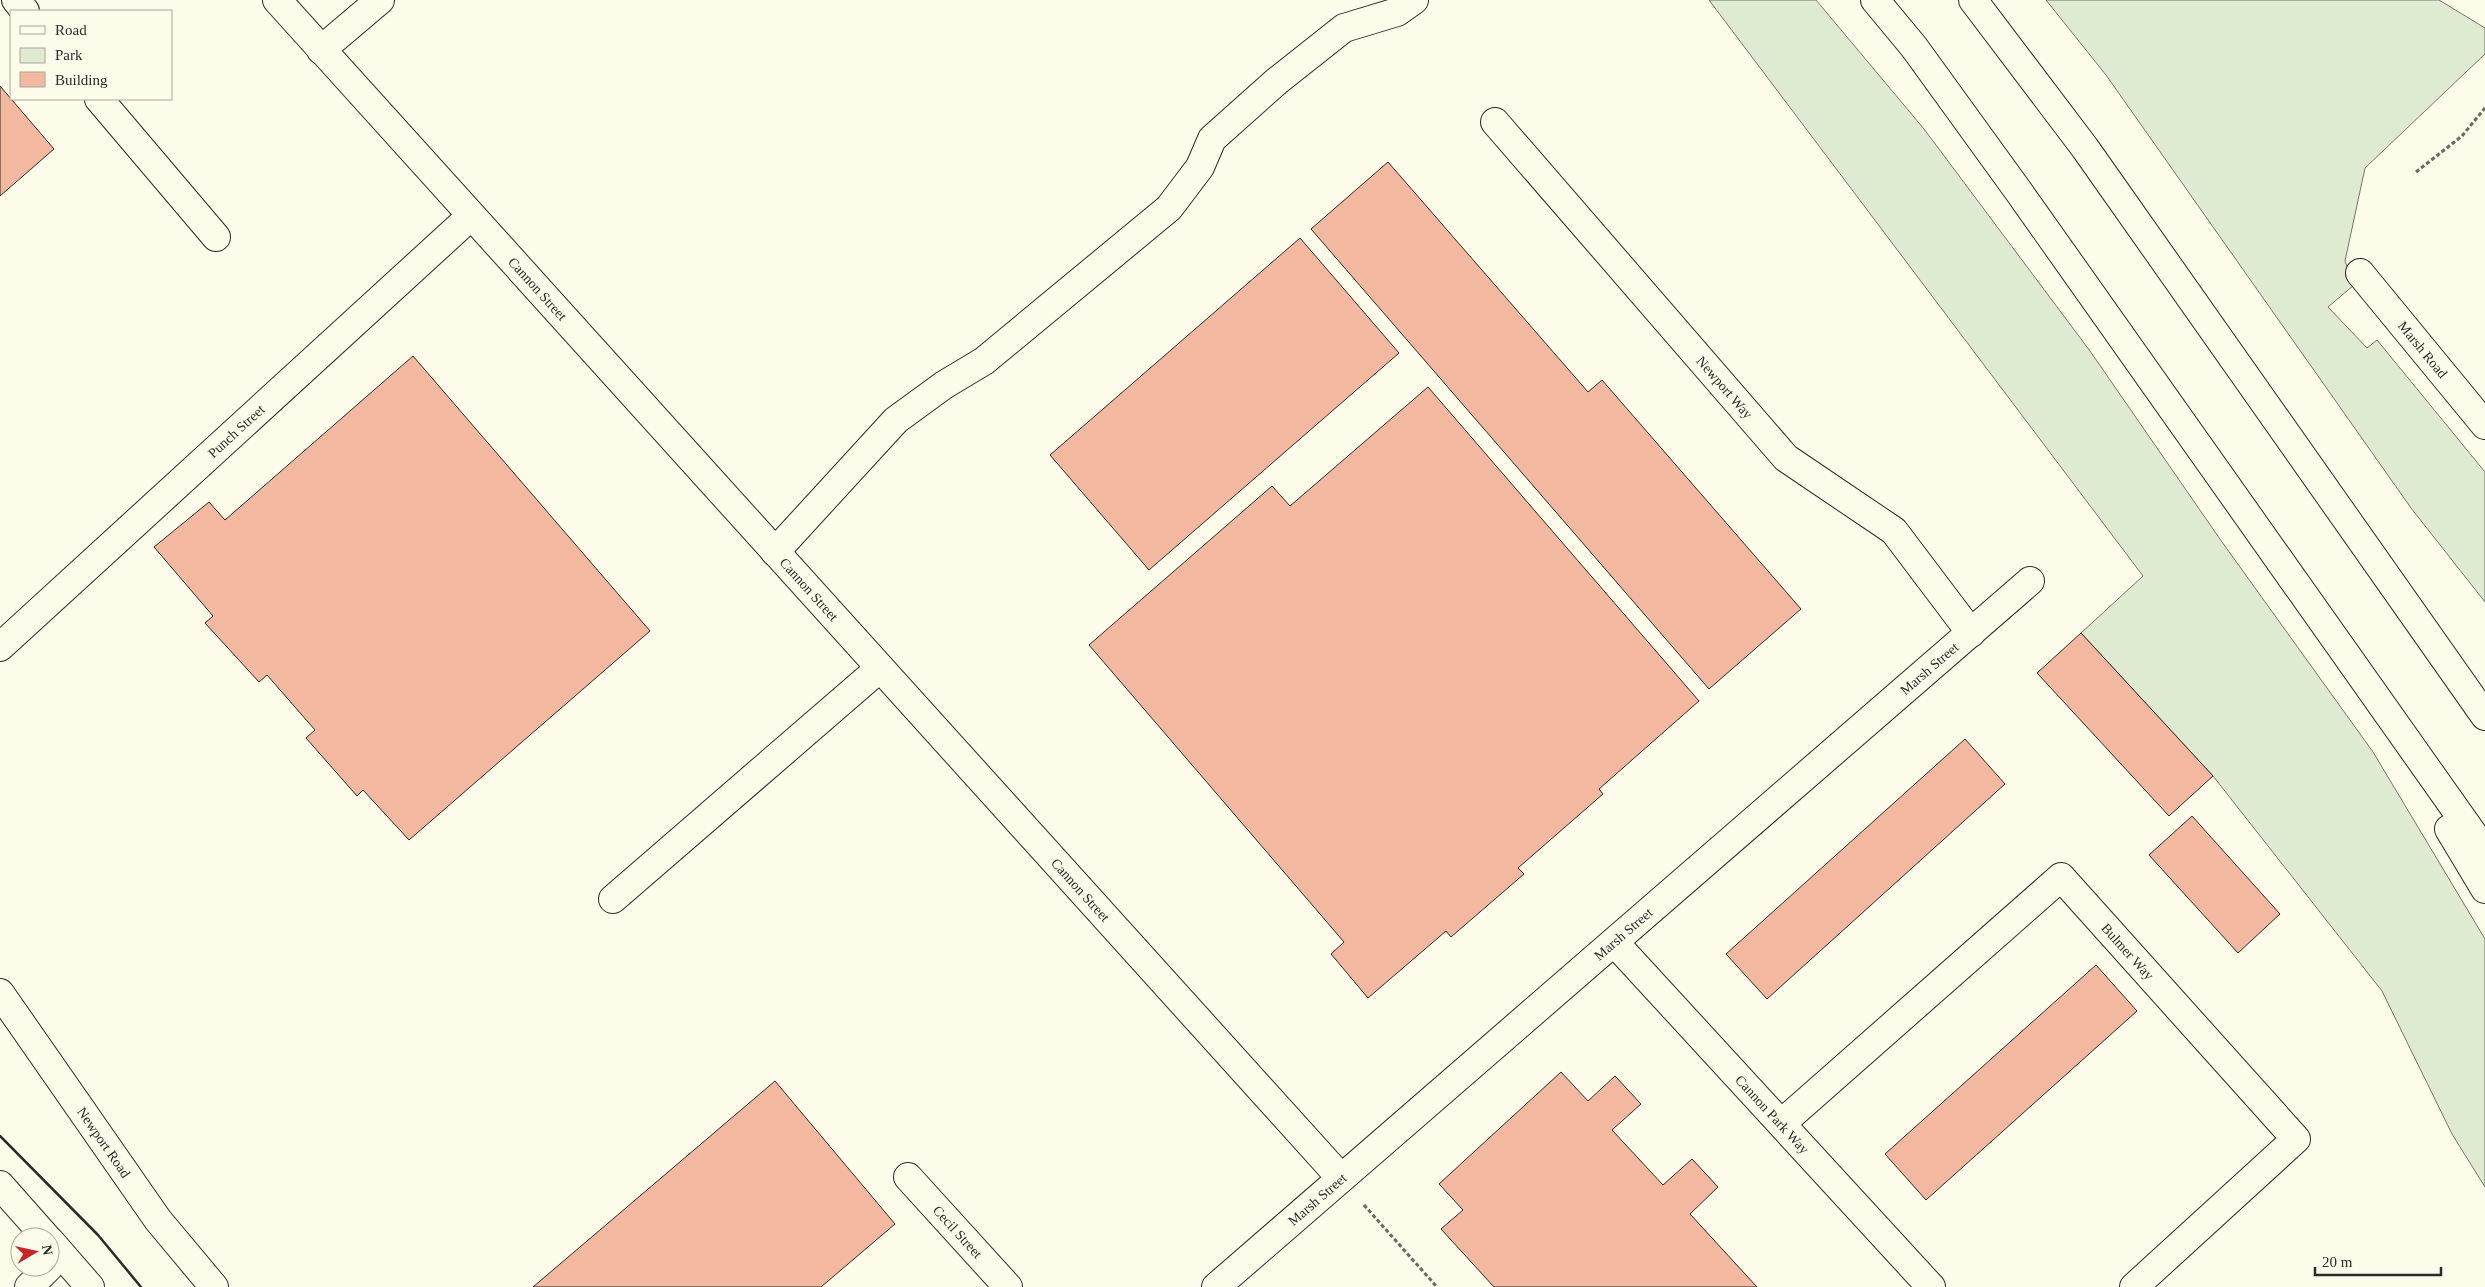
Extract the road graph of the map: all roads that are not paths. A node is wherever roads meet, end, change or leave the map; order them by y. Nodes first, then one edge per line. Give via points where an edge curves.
1 (16, 0) edge
2 (277, 0) edge
3 (380, 0) edge
4 (1414, 0) edge
5 (1875, 0) edge
6 (1973, 0) edge
7 (25, 10) edge
8 (321, 50) junction
9 (100, 100) edge
10 (1495, 122) dead end
11 (471, 216) junction
12 (216, 237) dead end
13 (2360, 273) dead end
14 (2485, 425) edge
15 (775, 552) junction
16 (2030, 581) dead end
17 (2411, 610) junction
18 (1971, 633) junction
19 (0, 647) edge
20 (2347, 655) junction
21 (880, 668) junction
22 (2485, 698) edge
23 (2485, 716) edge
24 (2485, 851) edge
25 (2485, 889) edge
26 (613, 900) dead end
27 (1614, 942) junction
28 (0, 994) edge
29 (1782, 1123) junction
30 (908, 1177) dead end
31 (1341, 1178) junction
32 (0, 1185) edge
33 (32, 1227) edge
34 (60, 1261) edge
35 (90, 1287) edge
36 (214, 1287) edge
37 (1008, 1287) edge
38 (1216, 1287) edge
39 (1931, 1287) edge
40 (2134, 1287) edge

1 - 7 main road
2 - 8 main road, Cannon Street
3 - 8 main road
4 - 15 main road via 1397,12 1344,28 1278,80 1212,139 1200,167 1169,208 984,361 896,420
5 - 20 main road via 1914,47 2019,192
6 - 17 main road via 2086,148
8 - 11 main road, Cannon Street
9 - 12 main road
10 - 18 main road, Newport Way via 1786,458 1894,531
11 - 15 main road, Cannon Street
11 - 19 main road, Punch Street
13 - 14 main road, Marsh Road
15 - 21 main road, Cannon Street
16 - 18 main road, Marsh Street
17 - 22 main road
17 - 23 main road
18 - 27 main road, Marsh Street
20 - 24 main road
20 - 25 main road
21 - 26 main road
21 - 31 main road, Cannon Street
27 - 29 main road, Cannon Park Way
27 - 31 main road, Marsh Street
28 - 36 main road, Newport Road via 158,1220
29 - 39 main road, Cannon Park Way
29 - 40 main road, Bulmer Way via 2061,877 2296,1139
30 - 37 main road, Cecil Street
31 - 38 main road, Marsh Street
32 - 33 main road
34 - 35 main road

